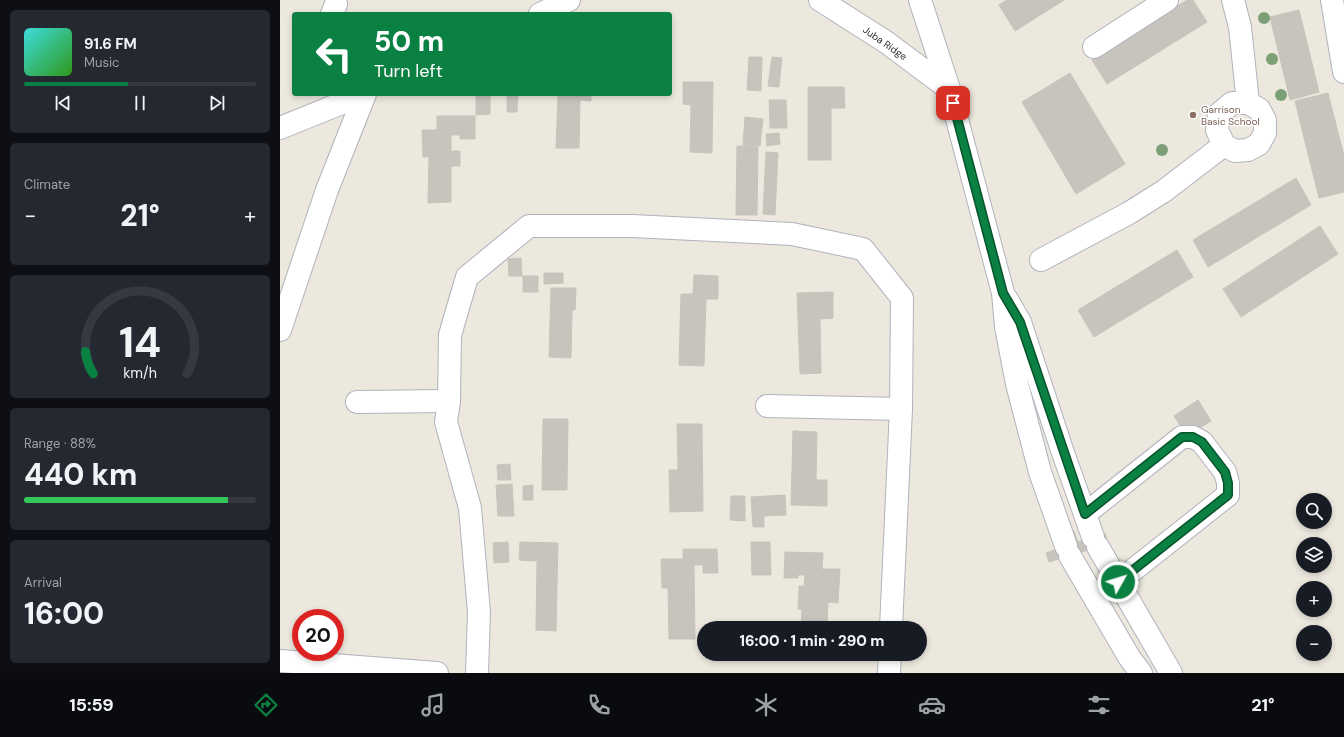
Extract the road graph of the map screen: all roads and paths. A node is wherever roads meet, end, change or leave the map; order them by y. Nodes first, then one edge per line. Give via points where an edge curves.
1 (569, 0) edge
2 (820, 0) edge
3 (920, 0) edge
4 (1167, 0) edge
5 (1233, 0) edge
6 (1336, 1) edge
7 (544, 12) edge
8 (1094, 47) dead end
9 (1344, 72) edge
10 (949, 89) junction
11 (353, 96) edge
12 (363, 96) edge
13 (342, 98) edge
14 (1248, 102) junction
15 (280, 128) edge
16 (1224, 145) junction
17 (1040, 260) dead end
18 (1003, 293) junction
19 (280, 330) edge
20 (449, 401) junction
21 (357, 402) dead end
22 (767, 406) dead end
23 (902, 409) junction
24 (1085, 514) junction
25 (1118, 582) junction
26 (891, 621) edge
27 (280, 661) edge
28 (890, 661) edge
29 (437, 673) edge
30 (477, 673) edge
31 (889, 673) edge
32 (1141, 673) edge
33 (1171, 673) edge

1 - 7 street
2 - 10 street, Juba Ridge via 886,42
3 - 10 street
4 - 8 street
5 - 14 street via 1240,27
6 - 9 street
10 - 18 street
11 - 13 street
12 - 19 street via 326,190
13 - 15 street
14 - 16 street via 1232,103 1219,114 1217,130
14 - 16 street via 1259,109 1265,120 1265,133 1259,144 1248,150 1235,151
16 - 17 street via 1164,191 1130,213
18 - 24 street via 1020,322
18 - 32 street via 1006,326 1017,384 1040,472 1068,551
20 - 21 street
20 - 23 street via 450,335 467,277 529,226 632,226 792,234 863,249 902,298
20 - 30 street via 446,422 470,508 479,612
22 - 23 street
23 - 26 street
24 - 25 street via 1096,542
24 - 25 street via 1182,437 1193,437 1202,442 1225,472 1228,495
25 - 33 street
27 - 29 street
28 - 31 street

